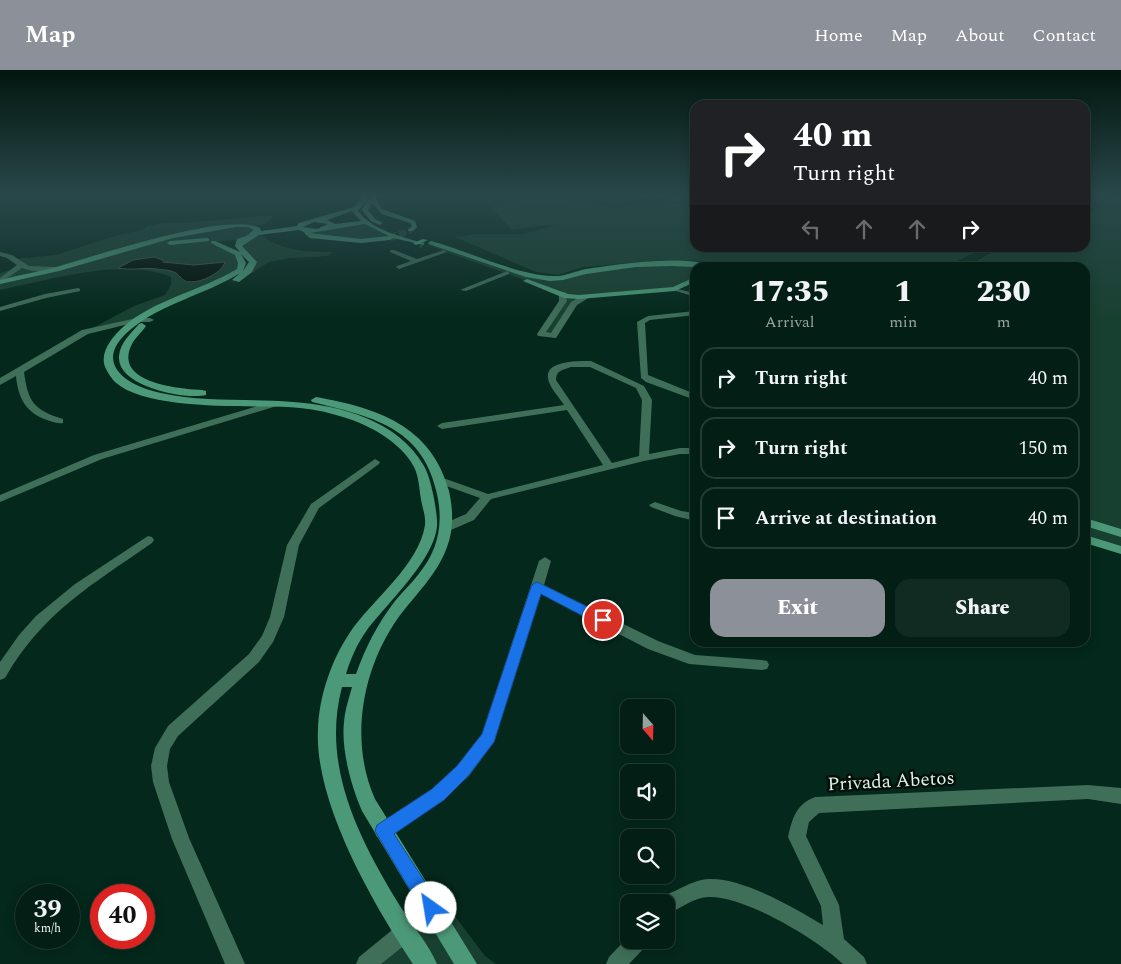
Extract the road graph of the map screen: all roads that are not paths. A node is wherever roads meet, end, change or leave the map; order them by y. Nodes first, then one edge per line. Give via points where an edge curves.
1 (169, 237) edge
2 (205, 237) edge
3 (233, 237) edge
4 (250, 237) edge
5 (318, 237) edge
6 (407, 237) edge
7 (410, 237) tunnel mouth
8 (390, 238) tunnel mouth
9 (210, 241) junction
10 (425, 242) junction
11 (454, 250) junction
12 (392, 251) dead end
13 (441, 251) junction
14 (0, 254) edge
15 (15, 259) junction
16 (417, 261) junction
17 (0, 263) edge
18 (670, 264) junction
19 (690, 264) edge
20 (21, 266) junction
21 (690, 267) edge
22 (399, 268) dead end
23 (56, 269) junction
24 (507, 274) junction
25 (563, 278) junction
26 (690, 282) edge
27 (0, 283) edge
28 (675, 289) junction
29 (78, 290) dead end
30 (464, 290) dead end
31 (553, 290) junction
32 (562, 294) junction
33 (690, 294) edge
34 (586, 297) junction
35 (0, 309) edge
36 (690, 314) edge
37 (144, 320) junction
38 (19, 370) junction
39 (0, 382) edge
40 (690, 395) edge
41 (274, 404) junction
42 (568, 406) junction
43 (60, 421) dead end
44 (442, 426) dead end
45 (690, 450) edge
46 (644, 458) junction
47 (375, 462) dead end
48 (609, 466) junction
49 (442, 481) junction
50 (487, 497) junction
51 (0, 499) edge
52 (655, 505) dead end
53 (690, 516) edge
54 (1090, 524) edge
55 (447, 527) junction
56 (1121, 533) edge
57 (148, 540) dead end
58 (1090, 541) edge
59 (1121, 550) edge
60 (545, 560) dead end
61 (537, 587) junction
62 (762, 665) dead end
63 (0, 674) edge
64 (335, 680) junction
65 (360, 681) junction
66 (1121, 796) edge
67 (383, 831) junction
68 (675, 901) edge
69 (404, 932) junction
70 (836, 944) junction
71 (630, 949) edge
72 (235, 964) edge
73 (366, 964) edge
74 (426, 964) edge
75 (466, 964) edge
76 (616, 964) edge
77 (857, 964) edge

1 - 23 street
2 - 9 street
3 - 9 street
4 - 37 street via 238,246 253,262 249,270 227,284
5 - 8 street via 352,240
6 - 13 street via 416,247
7 - 10 street
9 - 27 street via 150,246 61,272
9 - 37 street via 238,254 242,263 240,270
10 - 11 street
10 - 11 street via 440,238
10 - 13 street
11 - 25 street via 529,275
12 - 16 street
13 - 16 street
13 - 24 street
14 - 15 street
15 - 17 street
15 - 20 street
16 - 22 street
18 - 19 street
18 - 21 street
18 - 25 street via 592,270
20 - 23 street
20 - 27 street
23 - 27 street
24 - 30 street
24 - 31 street
25 - 31 street via 552,286
26 - 28 street
28 - 33 street
28 - 34 street
29 - 35 street
31 - 32 street
32 - 34 street
32 - 34 street via 563,301 541,334 553,336 574,304
36 - 40 street via 648,318 641,322 644,376
37 - 38 street via 85,332
37 - 41 street via 116,338 110,349 111,373 121,382 138,390 185,401
37 - 49 street via 124,346 123,363 137,378 165,389 192,393 308,398 368,412 409,434 422,446
38 - 39 street
38 - 43 street via 22,393 28,407
41 - 51 street via 98,457
41 - 64 street via 314,407 365,421 404,448 418,465 425,484 431,525 424,547 411,568 353,639
42 - 44 street
42 - 46 street via 552,380 552,374 570,364 591,364 640,386 647,400
42 - 48 street
45 - 46 street
46 - 48 street
47 - 72 street via 315,506 293,545 277,617 268,638 254,658 172,731 163,748 159,766 164,790 181,840
48 - 50 street
49 - 50 street
49 - 55 street
50 - 55 street via 470,517
52 - 53 street
54 - 56 street
55 - 65 street via 430,569 400,605 373,648
57 - 63 street via 40,620 12,653
58 - 59 street
60 - 61 street
61 - 62 street via 652,645 694,660
61 - 67 street via 489,737 463,771 438,794
64 - 65 street
64 - 69 street via 326,728 331,780 355,844
65 - 67 street via 352,723 361,785
66 - 70 street, Privada Abetos via 1088,792 815,805 801,818 797,837 830,904
67 - 75 street
68 - 70 street via 710,887 741,894 776,909
69 - 73 street
69 - 74 street
70 - 77 street
71 - 76 street

